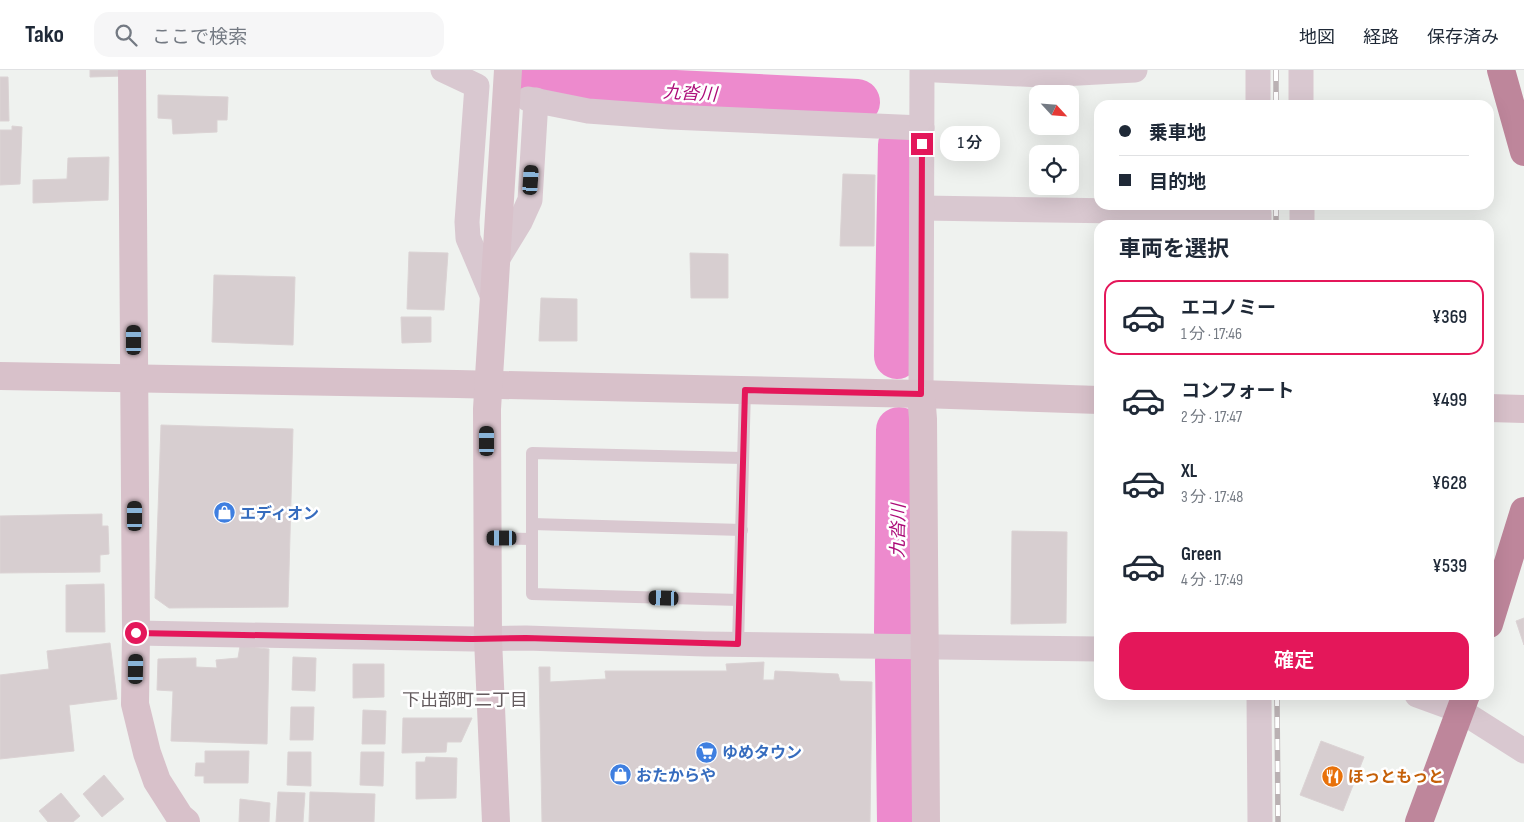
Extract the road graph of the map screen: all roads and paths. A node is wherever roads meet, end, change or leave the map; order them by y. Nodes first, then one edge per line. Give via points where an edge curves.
1 (132, 70) edge
2 (443, 70) edge
3 (922, 70) edge
4 (936, 70) edge
5 (1135, 70) edge
6 (1258, 70) edge
7 (1501, 70) edge
8 (1297, 71) edge
9 (508, 88) edge
10 (1258, 100) edge
11 (1300, 100) edge
12 (922, 128) junction
13 (1524, 152) edge
14 (922, 208) junction
15 (1259, 214) edge
16 (493, 297) junction
17 (0, 376) edge
18 (134, 378) junction
19 (487, 384) junction
20 (745, 390) junction
21 (921, 394) junction
22 (1094, 400) edge
23 (1494, 408) edge
24 (1524, 409) edge
25 (743, 458) junction
26 (1524, 511) edge
27 (532, 524) junction
28 (742, 530) junction
29 (487, 538) junction
30 (532, 539) junction
31 (740, 600) junction
32 (1494, 608) edge
33 (136, 633) junction
34 (488, 639) junction
35 (738, 644) junction
36 (924, 646) junction
37 (1094, 649) edge
38 (1259, 700) edge
39 (1446, 700) edge
40 (1463, 703) edge
41 (1524, 751) edge
42 (186, 822) edge
43 (496, 822) edge
44 (926, 822) edge
45 (1260, 822) edge
46 (1419, 822) edge

1 - 18 street
2 - 9 street
3 - 12 street
4 - 5 street via 1042,75
6 - 10 street
7 - 13 highway
8 - 11 street
9 - 12 street via 588,111
9 - 16 street
9 - 16 street via 466,222 468,238
12 - 14 street
14 - 15 street
14 - 21 street
16 - 19 street
17 - 18 street
18 - 19 street
18 - 33 street
19 - 20 street
19 - 29 street
20 - 21 street
20 - 25 lane
21 - 22 street
21 - 36 street
23 - 24 street
25 - 27 lane via 532,453
25 - 28 lane
26 - 32 highway
27 - 28 lane
27 - 30 lane
28 - 31 lane
29 - 30 lane
29 - 34 street
30 - 31 lane via 532,594
31 - 35 lane
33 - 34 street
33 - 42 street via 135,704 147,753 157,781
34 - 35 street
34 - 43 street
35 - 36 street
36 - 37 street
36 - 44 street
38 - 45 street
39 - 40 street
40 - 41 street
40 - 46 highway

